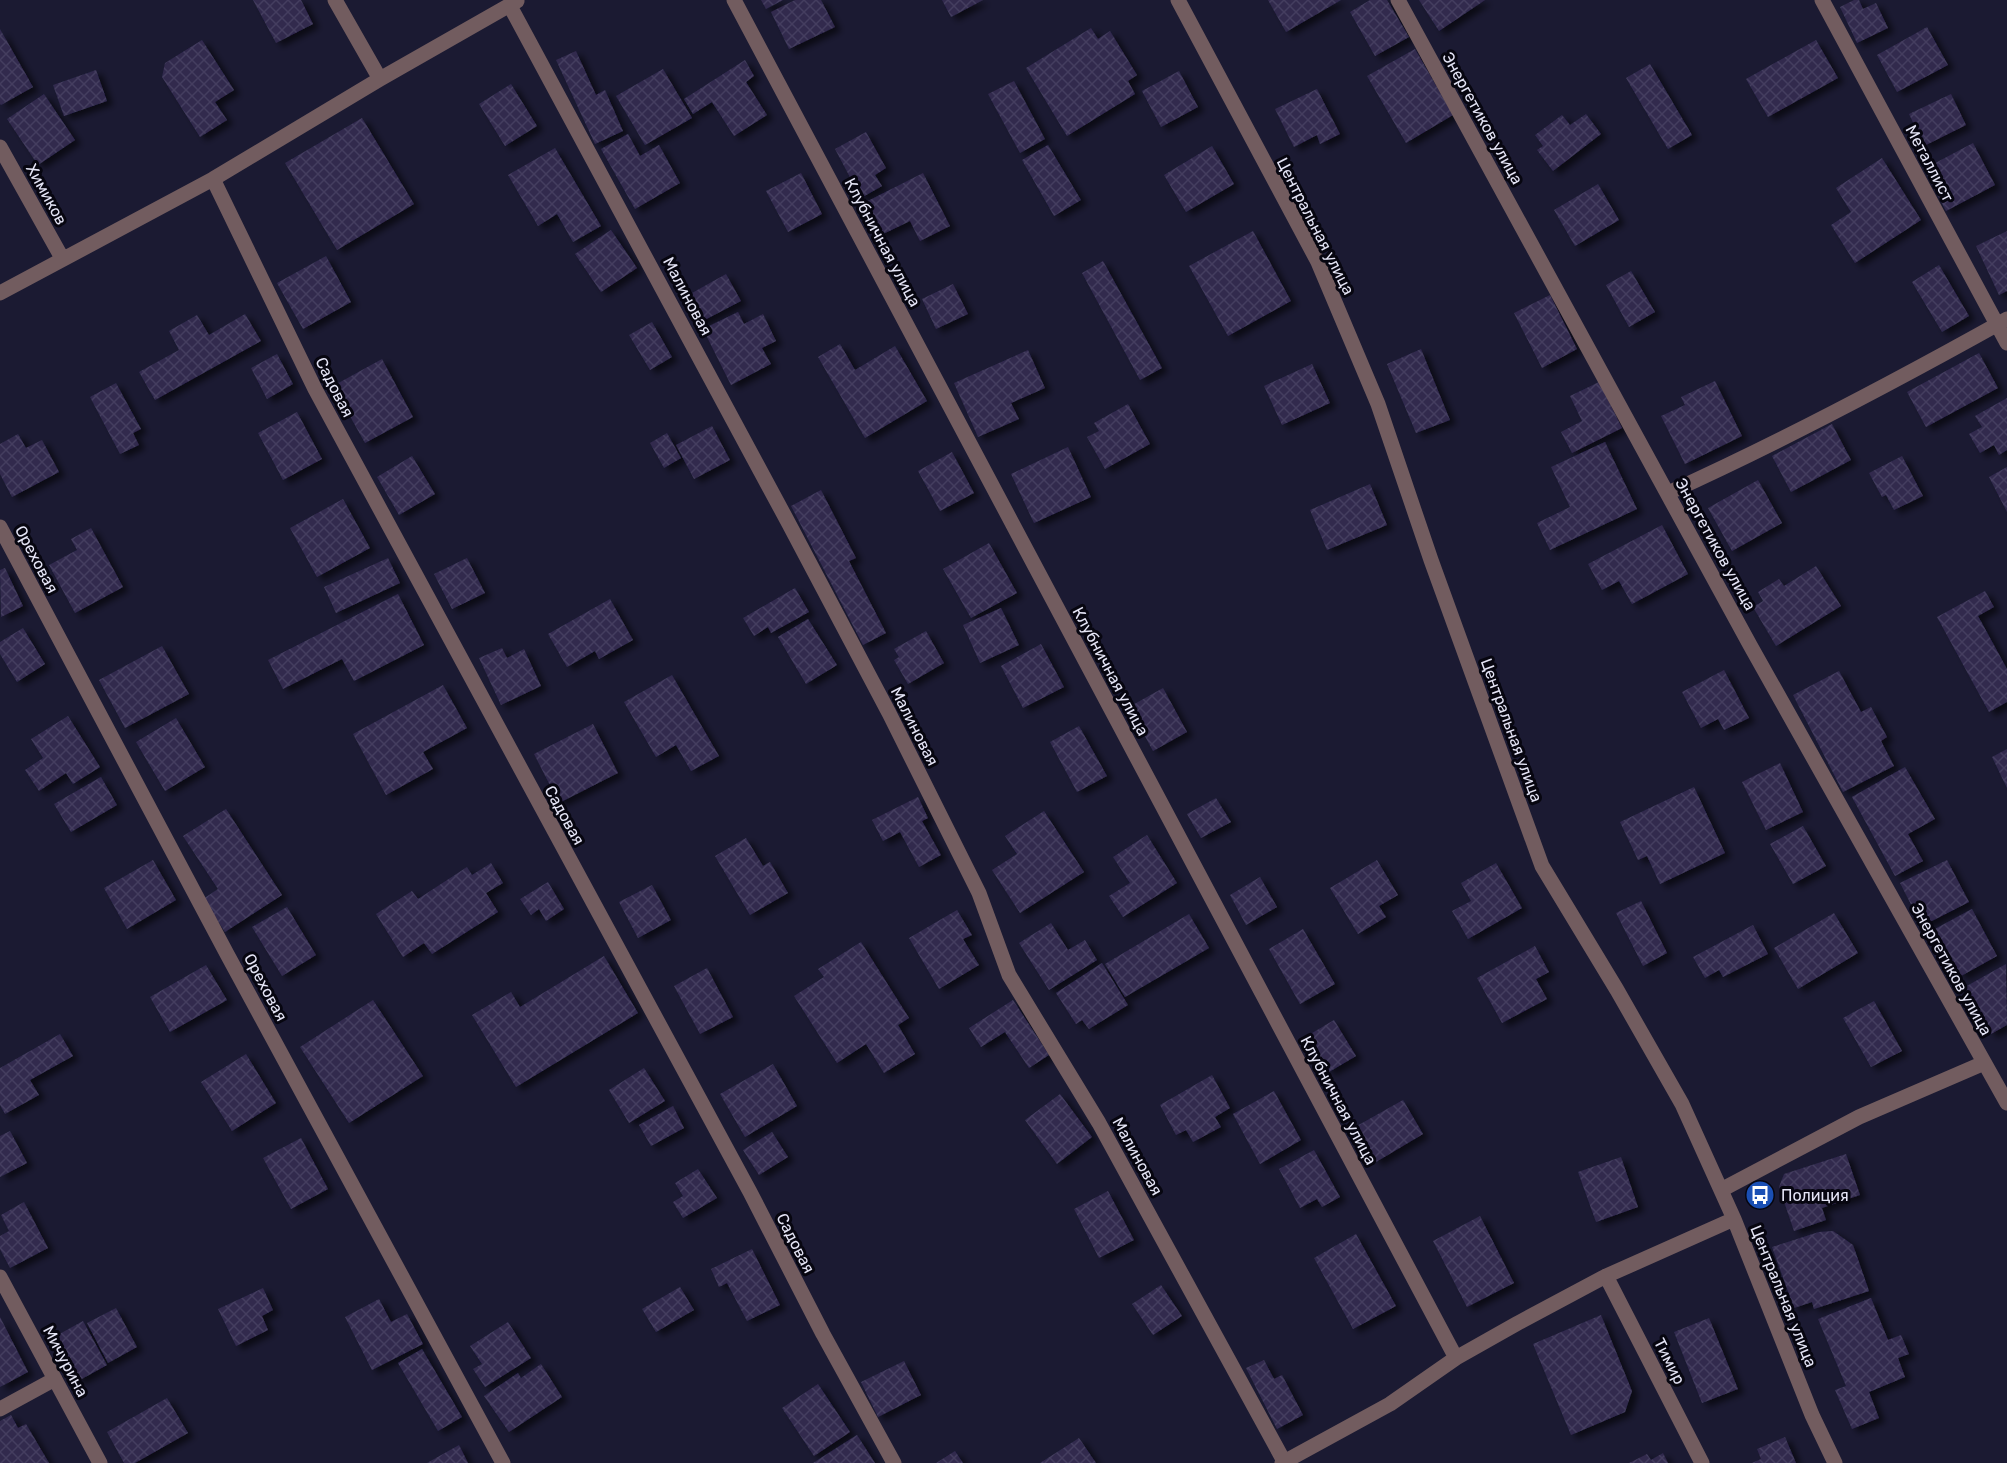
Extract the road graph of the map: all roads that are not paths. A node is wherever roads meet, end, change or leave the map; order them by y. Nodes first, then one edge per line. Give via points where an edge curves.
1 (335, 0) edge
2 (734, 0) edge
3 (1178, 0) edge
4 (1398, 0) edge
5 (1822, 0) edge
6 (515, 3) edge
7 (380, 79) junction
8 (0, 147) edge
9 (213, 179) junction
10 (62, 258) junction
11 (0, 293) edge
12 (2002, 322) edge
13 (2007, 343) edge
14 (1668, 494) junction
15 (0, 527) edge
16 (1984, 1063) junction
17 (2007, 1103) edge
18 (1721, 1190) junction
19 (1734, 1218) junction
20 (1606, 1275) junction
21 (0, 1277) edge
22 (1456, 1358) junction
23 (55, 1379) junction
24 (0, 1409) edge
25 (100, 1463) edge
26 (502, 1463) edge
27 (894, 1463) edge
28 (1284, 1463) edge
29 (1702, 1463) edge
30 (1835, 1463) edge

1 - 7 street
2 - 22 street, Клубничная улица
3 - 18 street, Центральная улица via 1323,273 1378,404 1542,866 1682,1104
4 - 14 street, Энергетиков улица
5 - 12 street, Металлист
6 - 7 street
6 - 28 street, Малиновая via 889,713 979,893 1009,975 1100,1123
7 - 9 street
8 - 10 street, Химиков
9 - 10 street
9 - 27 street, Садовая via 315,389
10 - 11 street
12 - 13 street, Металлист
12 - 14 street via 1908,374
14 - 16 street, Энергетиков улица
15 - 26 street, Ореховая
16 - 17 street, Энергетиков улица
16 - 18 street via 1859,1117
18 - 19 street, Центральная улица
19 - 20 street
19 - 30 street, Центральная улица
20 - 22 street
20 - 29 street, Тимир
21 - 23 street, Мичурина
22 - 28 street via 1390,1404
23 - 24 street
23 - 25 street, Мичурина

